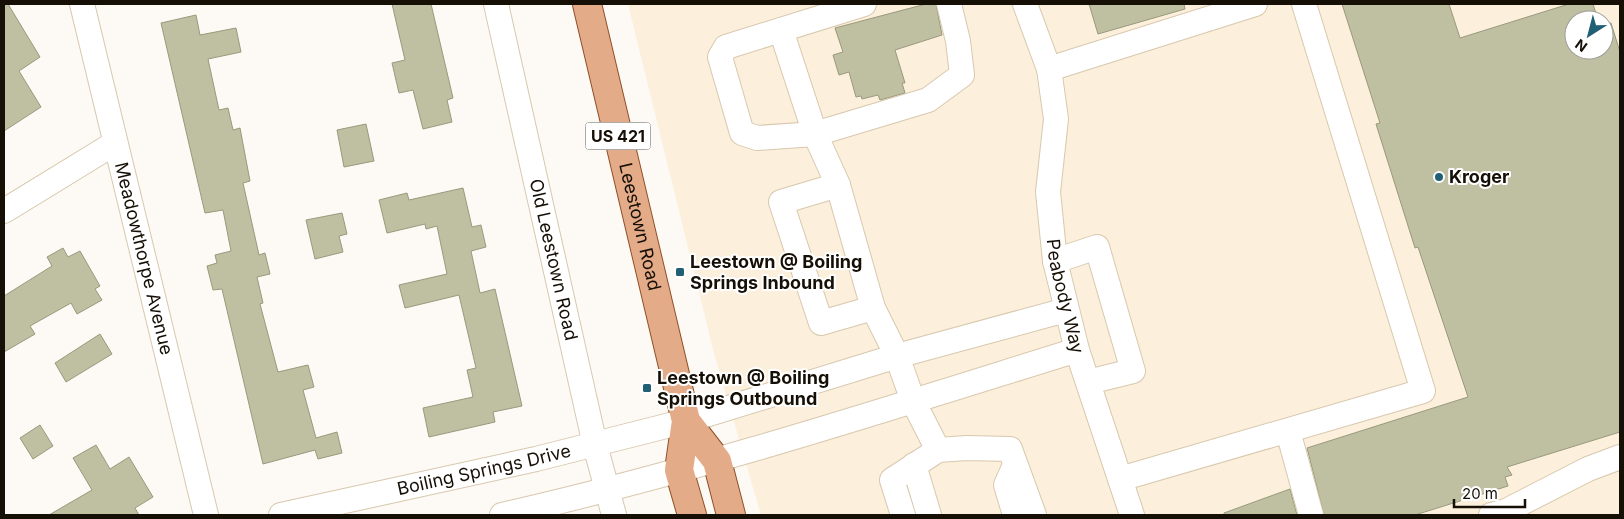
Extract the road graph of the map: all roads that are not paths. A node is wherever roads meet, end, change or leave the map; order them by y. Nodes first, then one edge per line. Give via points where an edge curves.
1 (82, 4) edge
2 (496, 4) edge
3 (587, 4) edge
4 (864, 4) edge
5 (949, 4) edge
6 (1025, 4) edge
7 (1255, 4) edge
8 (1304, 4) edge
9 (781, 30) junction
10 (1050, 69) junction
11 (815, 134) junction
12 (115, 143) junction
13 (838, 185) junction
14 (4, 211) edge
15 (1055, 261) junction
16 (873, 308) junction
17 (1066, 310) junction
18 (1077, 350) junction
19 (898, 356) junction
20 (1088, 382) junction
21 (913, 400) junction
22 (686, 421) junction
23 (1288, 431) junction
24 (595, 445) junction
25 (938, 450) junction
26 (1620, 458) edge
27 (717, 461) junction
28 (1016, 464) junction
29 (914, 465) junction
30 (679, 470) junction
31 (1120, 479) junction
32 (607, 490) junction
33 (206, 515) edge
34 (280, 515) edge
35 (502, 515) edge
36 (614, 515) edge
37 (692, 515) edge
38 (731, 515) edge
39 (903, 515) edge
40 (929, 515) edge
41 (1015, 515) edge
42 (1034, 515) edge
43 (1132, 515) edge
44 (1312, 515) edge
45 (1492, 515) edge

1 - 12 street, Meadowthorpe Avenue
2 - 24 street, Old Leestown Road
3 - 22 main road, Leestown Road / US 421
4 - 9 street
5 - 11 street via 962,75 928,100
6 - 10 street, Peabody Way
7 - 10 street
8 - 23 street via 1423,391
9 - 11 street
9 - 11 street via 726,47 720,57 742,133 757,138
10 - 15 street, Peabody Way via 1056,119 1048,192
11 - 13 street
12 - 14 street
12 - 33 street, Meadowthorpe Avenue
13 - 16 street
13 - 16 street via 781,202 821,323
15 - 17 street, Peabody Way
15 - 20 street via 1097,247 1133,371
16 - 19 street
17 - 18 street, Peabody Way
17 - 19 street, Boiling Springs Drive
18 - 20 street, Peabody Way
18 - 21 street
19 - 21 street
19 - 22 street, Boiling Springs Drive
20 - 31 street, Peabody Way
21 - 25 street
21 - 27 street
22 - 24 street, Boiling Springs Drive
22 - 27 main road, Leestown Road / US 421
22 - 30 main road, Leestown Road / US 421
23 - 31 street
23 - 44 street
24 - 32 street, Old Leestown Road
24 - 34 street, Boiling Springs Drive
25 - 28 street via 1010,449
25 - 29 street
26 - 45 street via 1588,469
27 - 30 street
27 - 38 main road, Leestown Road / US 421
28 - 41 street via 1006,485
28 - 42 street
29 - 39 street via 892,480
29 - 40 street
30 - 32 street
30 - 37 main road, Leestown Road / US 421
31 - 43 street, Peabody Way
32 - 35 street
32 - 36 street, Old Leestown Road

